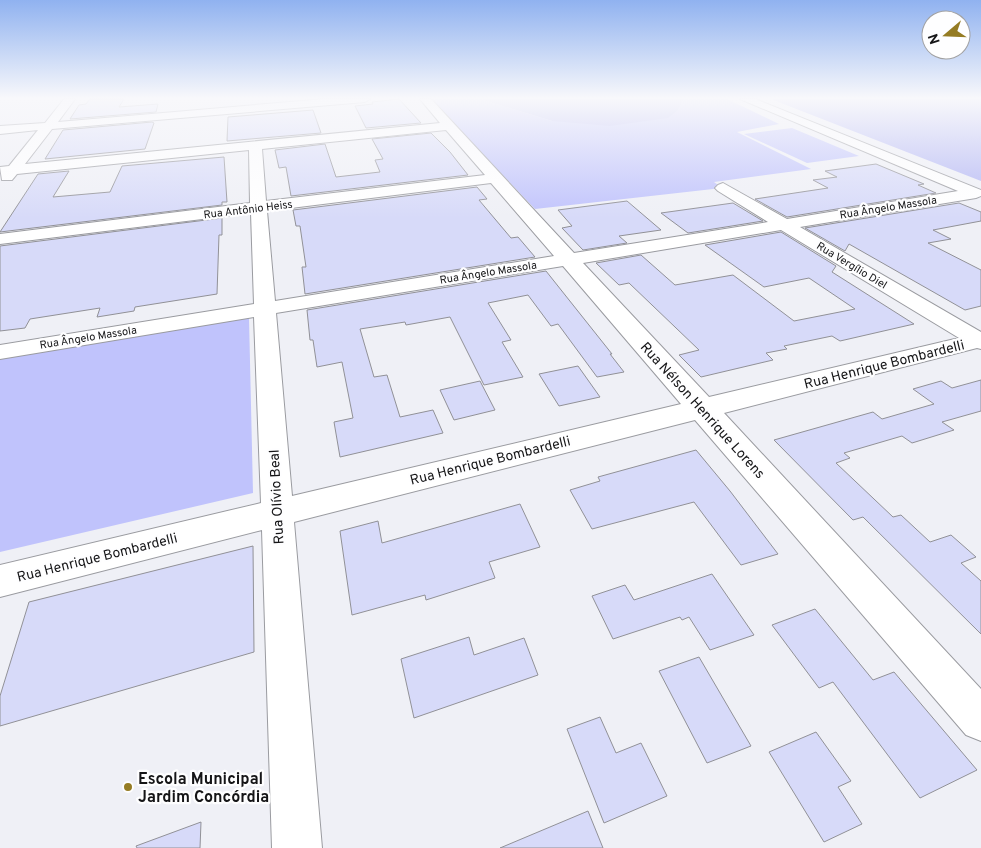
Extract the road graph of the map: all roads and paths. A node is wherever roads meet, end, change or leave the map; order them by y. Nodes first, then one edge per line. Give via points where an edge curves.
1 (37, 139) edge
2 (321, 139) edge
3 (460, 139) edge
4 (842, 139) edge
5 (255, 145) junction
6 (7, 170) edge
7 (496, 178) junction
8 (0, 186) edge
9 (723, 188) dead end
10 (979, 194) edge
11 (258, 208) junction
12 (784, 224) junction
13 (0, 240) edge
14 (568, 259) junction
15 (265, 309) junction
16 (980, 341) edge
17 (0, 352) edge
18 (702, 408) junction
19 (277, 513) junction
20 (0, 580) edge
21 (981, 720) edge
22 (298, 848) edge

1 - 6 street
2 - 5 street
3 - 7 street, Rua Nélson Henrique Lorens
4 - 10 street
5 - 6 street
5 - 11 street, Rua Olívio Beal
6 - 8 street
7 - 11 street, Rua Antônio Heiss
7 - 14 street, Rua Nélson Henrique Lorens
9 - 12 street, Rua Vergílio Diel
10 - 12 street, Rua Ângelo Massola
11 - 13 street, Rua Antônio Heiss
11 - 15 street, Rua Olívio Beal
12 - 14 street, Rua Ângelo Massola
12 - 16 street, Rua Vergílio Diel
14 - 15 street, Rua Ângelo Massola
14 - 18 street, Rua Nélson Henrique Lorens
15 - 17 street, Rua Ângelo Massola
15 - 19 street, Rua Olívio Beal
16 - 18 street, Rua Henrique Bombardelli
18 - 19 street, Rua Henrique Bombardelli
18 - 21 street, Rua Nélson Henrique Lorens
19 - 20 street, Rua Henrique Bombardelli
19 - 22 street, Rua Olívio Beal

